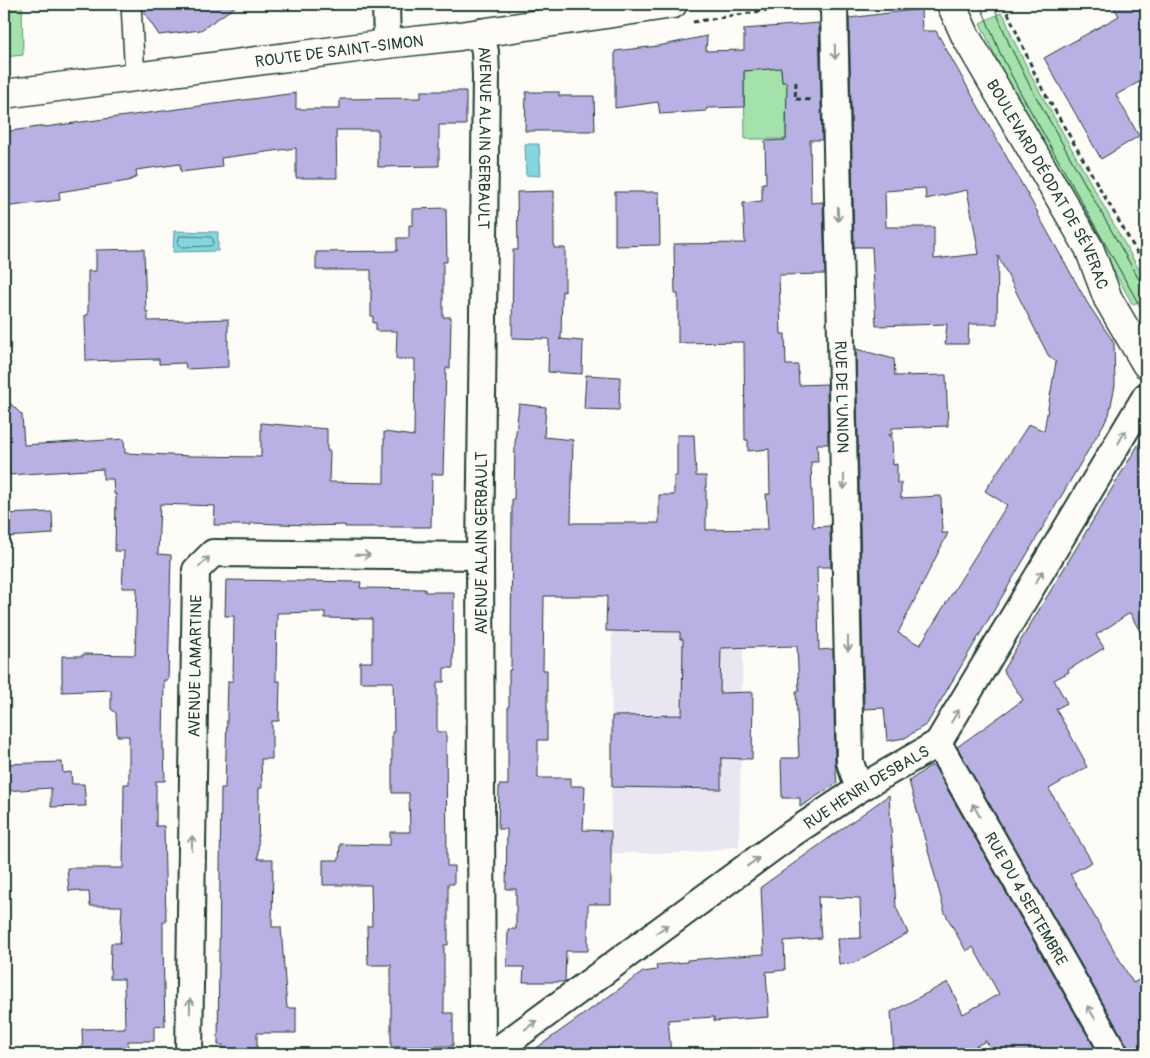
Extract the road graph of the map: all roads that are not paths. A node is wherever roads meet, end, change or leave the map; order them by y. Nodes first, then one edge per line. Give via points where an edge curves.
1 (131, 4) edge
2 (386, 4) edge
3 (673, 4) edge
4 (831, 4) edge
5 (951, 4) edge
6 (481, 32) junction
7 (388, 44) junction
8 (135, 77) junction
9 (4, 94) edge
10 (1146, 364) edge
11 (1146, 396) edge
12 (480, 556) junction
13 (938, 743) junction
14 (859, 789) junction
15 (189, 1054) edge
16 (482, 1054) edge
17 (492, 1054) edge
18 (1115, 1054) edge

1 - 8 street
2 - 7 street
3 - 6 main road, ROUTE DE SAINT-SIMON
4 -> 14 street, RUE DE L'UNION via 834,8 850,762
5 - 10 main road, BOULEVARD DÉODAT DE SÉVERAC via 966,37 1089,248 1108,298
6 - 7 main road, ROUTE DE SAINT-SIMON
6 - 12 street, AVENUE ALAIN GERBAULT via 486,76
7 - 8 main road, ROUTE DE SAINT-SIMON
8 - 9 main road, ROUTE DE SAINT-SIMON
13 -> 11 street, RUE HENRI DESBALS
15 -> 12 street, AVENUE LAMARTINE via 196,570 213,553
12 - 16 street, AVENUE ALAIN GERBAULT
13 - 14 street, RUE HENRI DESBALS
18 -> 13 street, RUE DU 4 SEPTEMBRE
17 -> 14 street, RUE HENRI DESBALS via 790,835

